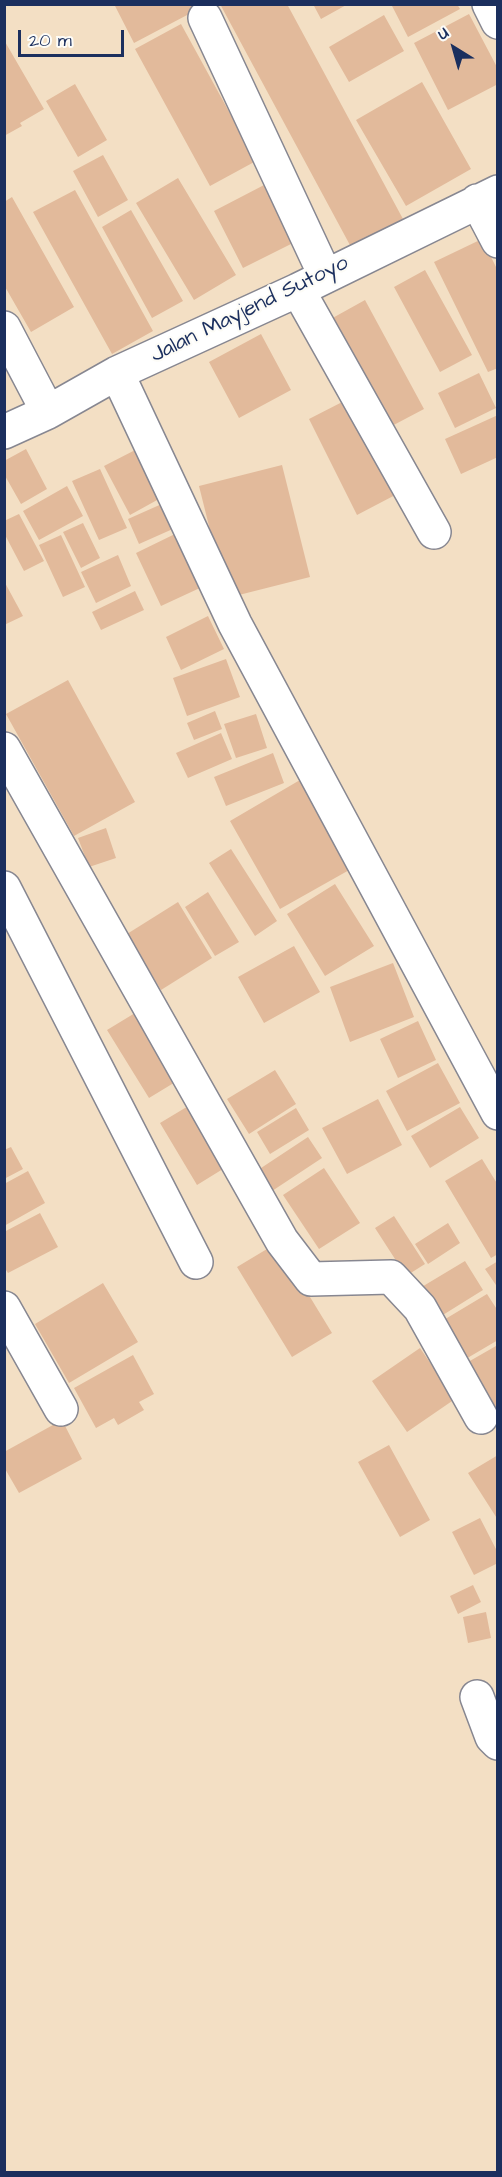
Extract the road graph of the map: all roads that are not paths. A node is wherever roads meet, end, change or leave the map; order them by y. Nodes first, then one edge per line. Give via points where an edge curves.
1 (489, 4) edge
2 (205, 18) dead end
3 (498, 22) edge
4 (487, 196) edge
5 (498, 241) edge
6 (311, 282) junction
7 (4, 328) edge
8 (117, 373) junction
9 (48, 412) junction
10 (4, 432) edge
11 (434, 532) dead end
12 (4, 749) edge
13 (4, 888) edge
14 (498, 1113) edge
15 (196, 1262) dead end
16 (4, 1308) edge
17 (61, 1409) dead end
18 (481, 1416) dead end
19 (477, 1697) dead end
20 (498, 1743) edge

1 - 3 street
2 - 6 street
4 - 5 street
4 - 6 street, Jalan Mayjend Sutoyo
6 - 8 street, Jalan Mayjend Sutoyo
6 - 11 street
7 - 9 street
8 - 9 street, Jalan Mayjend Sutoyo
8 - 14 street via 235,624
9 - 10 street, Jalan Mayjend Sutoyo
12 - 18 street via 282,1241 311,1279 391,1277 420,1308
13 - 15 street
16 - 17 street
19 - 20 street

